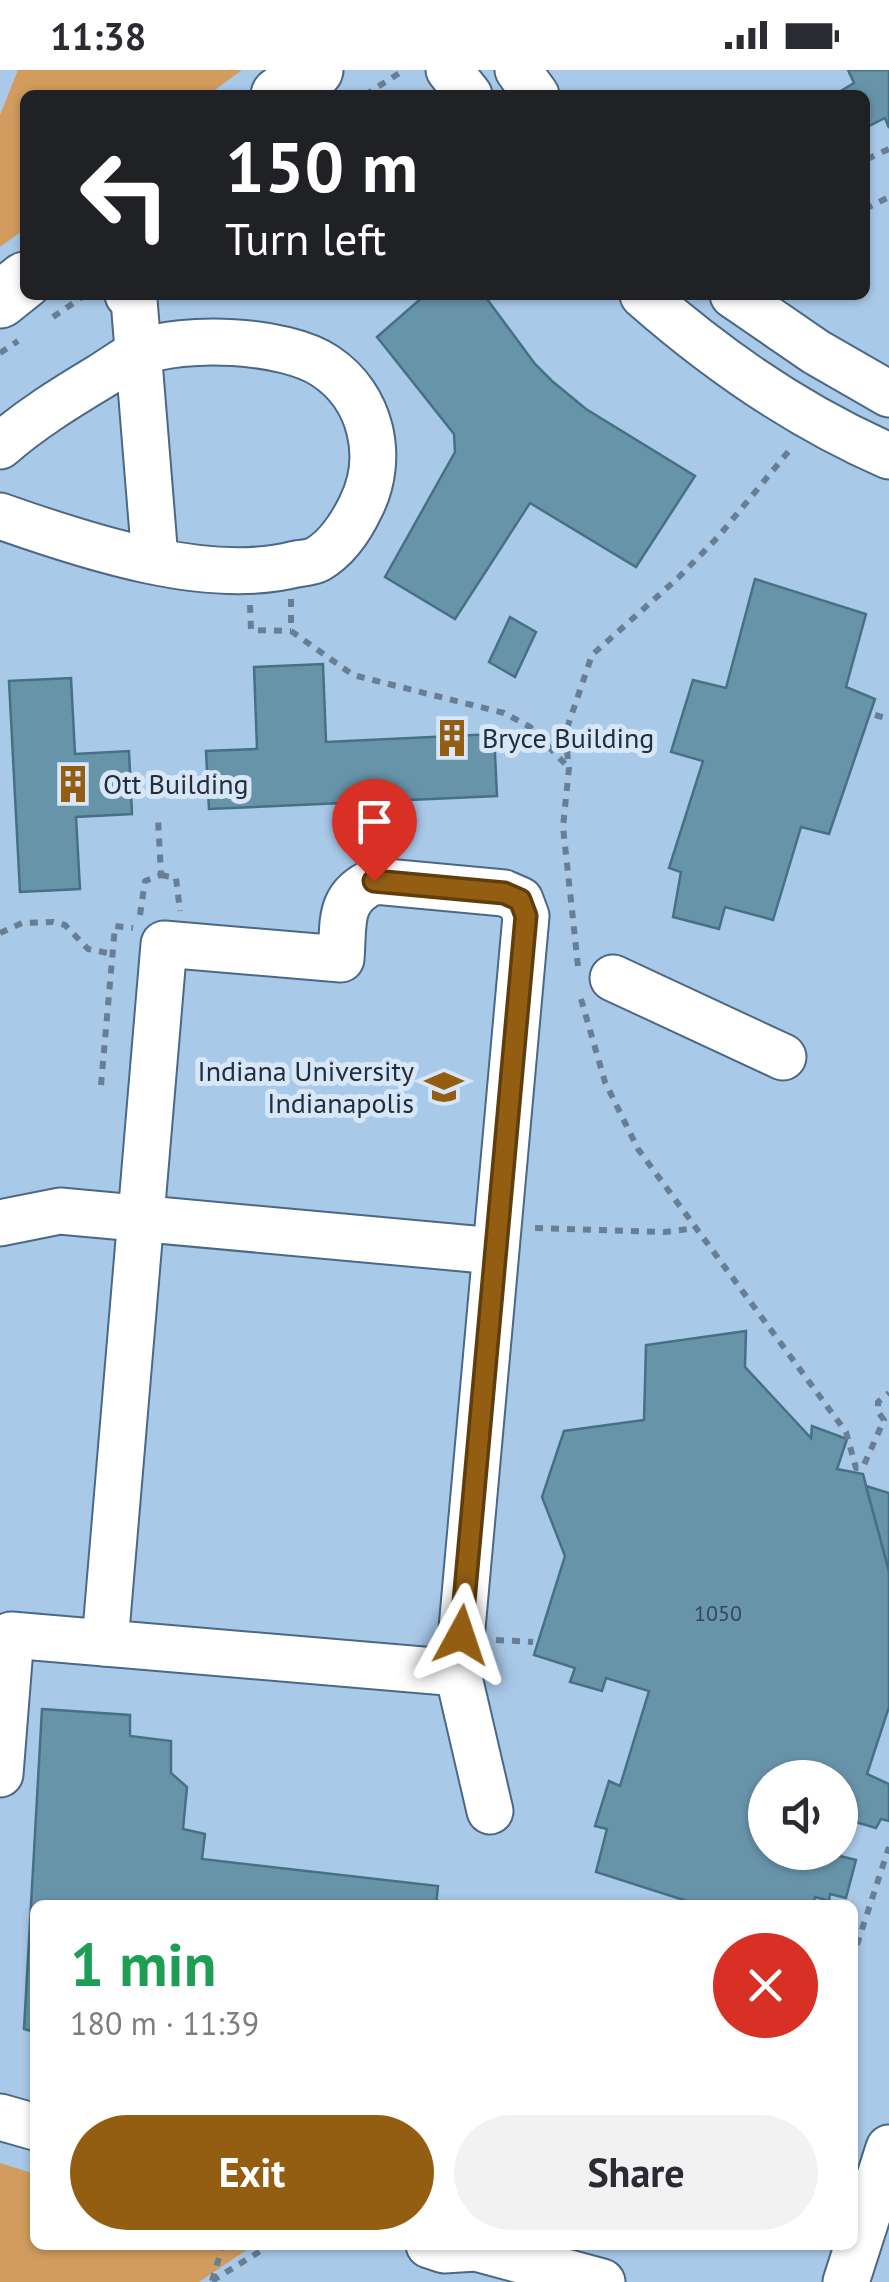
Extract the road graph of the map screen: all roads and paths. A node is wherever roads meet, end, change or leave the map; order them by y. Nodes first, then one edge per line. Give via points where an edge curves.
1 (315, 70) edge
2 (404, 70) edge
3 (449, 70) edge
4 (286, 90) edge
5 (373, 90) edge
6 (465, 90) edge
7 (20, 284) edge
8 (0, 300) edge
9 (78, 300) edge
10 (134, 300) edge
11 (648, 300) edge
12 (739, 300) edge
13 (74, 303) dead end
14 (140, 352) junction
15 (889, 394) edge
16 (0, 446) edge
17 (794, 446) dead end
18 (889, 456) edge
19 (0, 516) edge
20 (155, 559) junction
21 (291, 587) dead end
22 (249, 589) dead end
23 (291, 630) junction
24 (875, 715) dead end
25 (889, 719) edge
26 (568, 768) junction
27 (0, 933) edge
28 (112, 954) dead end
29 (590, 979) junction
30 (783, 1057) dead end
31 (141, 1221) junction
32 (0, 1223) edge
33 (698, 1228) junction
34 (509, 1239) junction
35 (889, 1393) edge
36 (106, 1643) junction
37 (458, 1673) junction
38 (0, 1774) edge
39 (490, 1811) dead end
40 (888, 1845) edge
41 (858, 1941) edge
42 (0, 2116) edge
43 (30, 2125) edge
44 (887, 2162) edge
45 (221, 2250) edge
46 (262, 2250) edge
47 (483, 2250) edge
48 (864, 2260) edge
49 (212, 2281) edge
50 (594, 2281) edge

1 - 4 main road
2 - 5 path
3 - 6 street
7 - 8 main road
9 - 13 path
10 - 14 street
11 - 18 street via 742,376
12 - 15 street
14 - 16 street via 31,418
14 - 20 street
14 - 20 street via 222,341 272,347 324,365 356,396 373,438 374,482 351,528 318,558 270,571 202,571
17 - 26 path via 718,538 592,655 565,734
19 - 20 street via 78,544
21 - 23 path
22 - 23 path via 251,630
23 - 26 path via 353,675 504,712 530,726
24 - 25 path
26 - 29 path via 563,828
27 - 28 path via 22,923 52,922 65,925 88,949
29 - 30 street
29 - 33 path via 582,1008 605,1082 638,1149
31 - 32 street via 60,1212
31 - 34 street
31 - 34 street via 164,944 341,958 345,909 355,889 374,881 520,900 526,916
31 - 36 street
33 - 34 path
33 - 35 path via 846,1432 856,1468 863,1466 884,1420 878,1402
34 - 37 street
36 - 37 street
36 - 38 street via 11,1635
37 - 39 street
40 - 41 path
42 - 43 street
44 - 48 street
45 - 49 path
46 - 49 path
47 - 50 street

